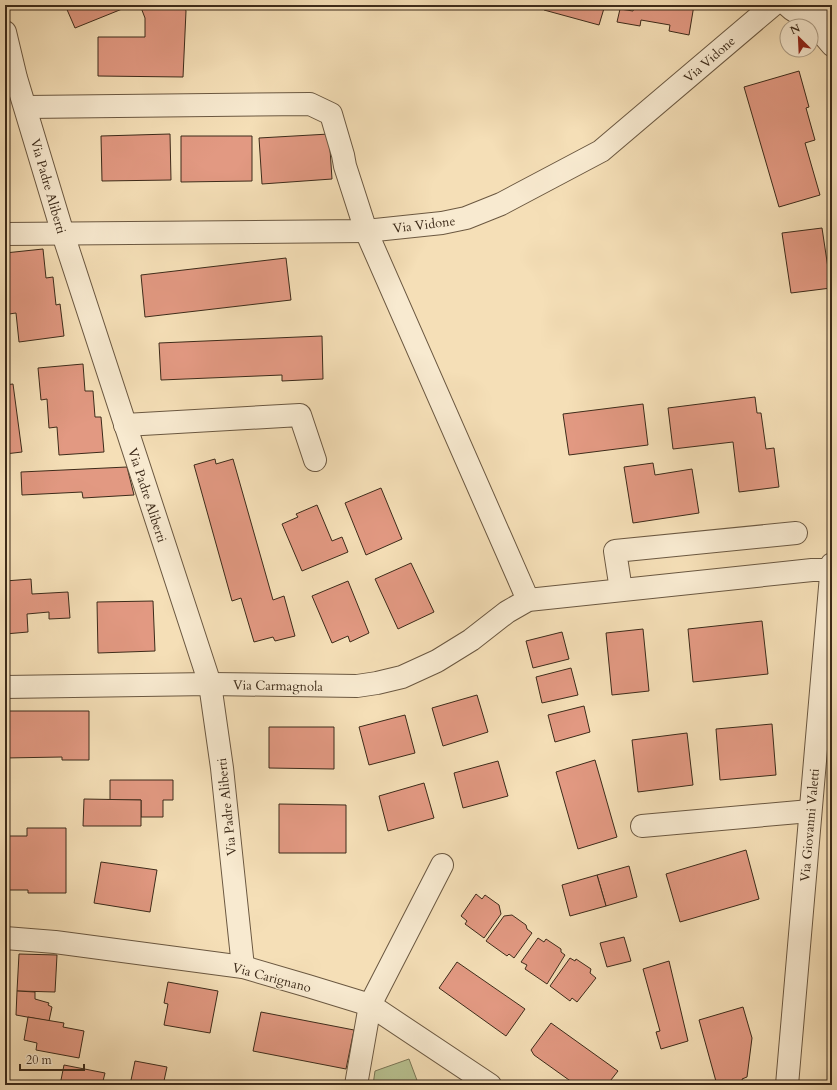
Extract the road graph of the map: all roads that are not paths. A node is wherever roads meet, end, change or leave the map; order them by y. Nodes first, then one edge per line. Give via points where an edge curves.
1 (773, 5) edge
2 (796, 10) edge
3 (832, 16) edge
4 (5, 32) edge
5 (832, 45) edge
6 (26, 107) junction
7 (366, 231) junction
8 (5, 234) edge
9 (63, 234) junction
10 (125, 425) junction
11 (315, 460) dead end
12 (796, 534) dead end
13 (831, 567) edge
14 (621, 590) junction
15 (528, 600) junction
16 (210, 684) junction
17 (5, 687) edge
18 (810, 811) junction
19 (642, 826) dead end
20 (442, 865) dead end
21 (5, 938) edge
22 (243, 967) junction
23 (370, 1005) junction
24 (356, 1085) edge
25 (490, 1085) edge
26 (787, 1085) edge

1 - 7 street, Via Vidone via 601,150 501,204 466,218
2 - 3 street via 818,18
2 - 5 street via 814,24
4 - 6 street, Via Padre Aliberti
6 - 7 street via 310,104 331,114
6 - 9 street, Via Padre Aliberti
7 - 9 street, Via Vidone
7 - 15 street
8 - 9 street, Via Vidone
9 - 10 street, Via Padre Aliberti
10 - 11 street via 300,415
10 - 16 street, Via Padre Aliberti
12 - 14 street via 615,551
13 - 14 street
13 - 18 street, Via Giovanni Valetti
14 - 15 street
15 - 16 street, Via Carmagnola via 437,661 402,677 356,686
16 - 17 street, Via Carmagnola
16 - 22 street, Via Padre Aliberti via 222,768
18 - 19 street
18 - 26 street, Via Giovanni Valetti
20 - 23 street
21 - 22 street, Via Carignano via 55,942
22 - 23 street, Via Carignano
23 - 24 street
23 - 25 street, Via Carignano

